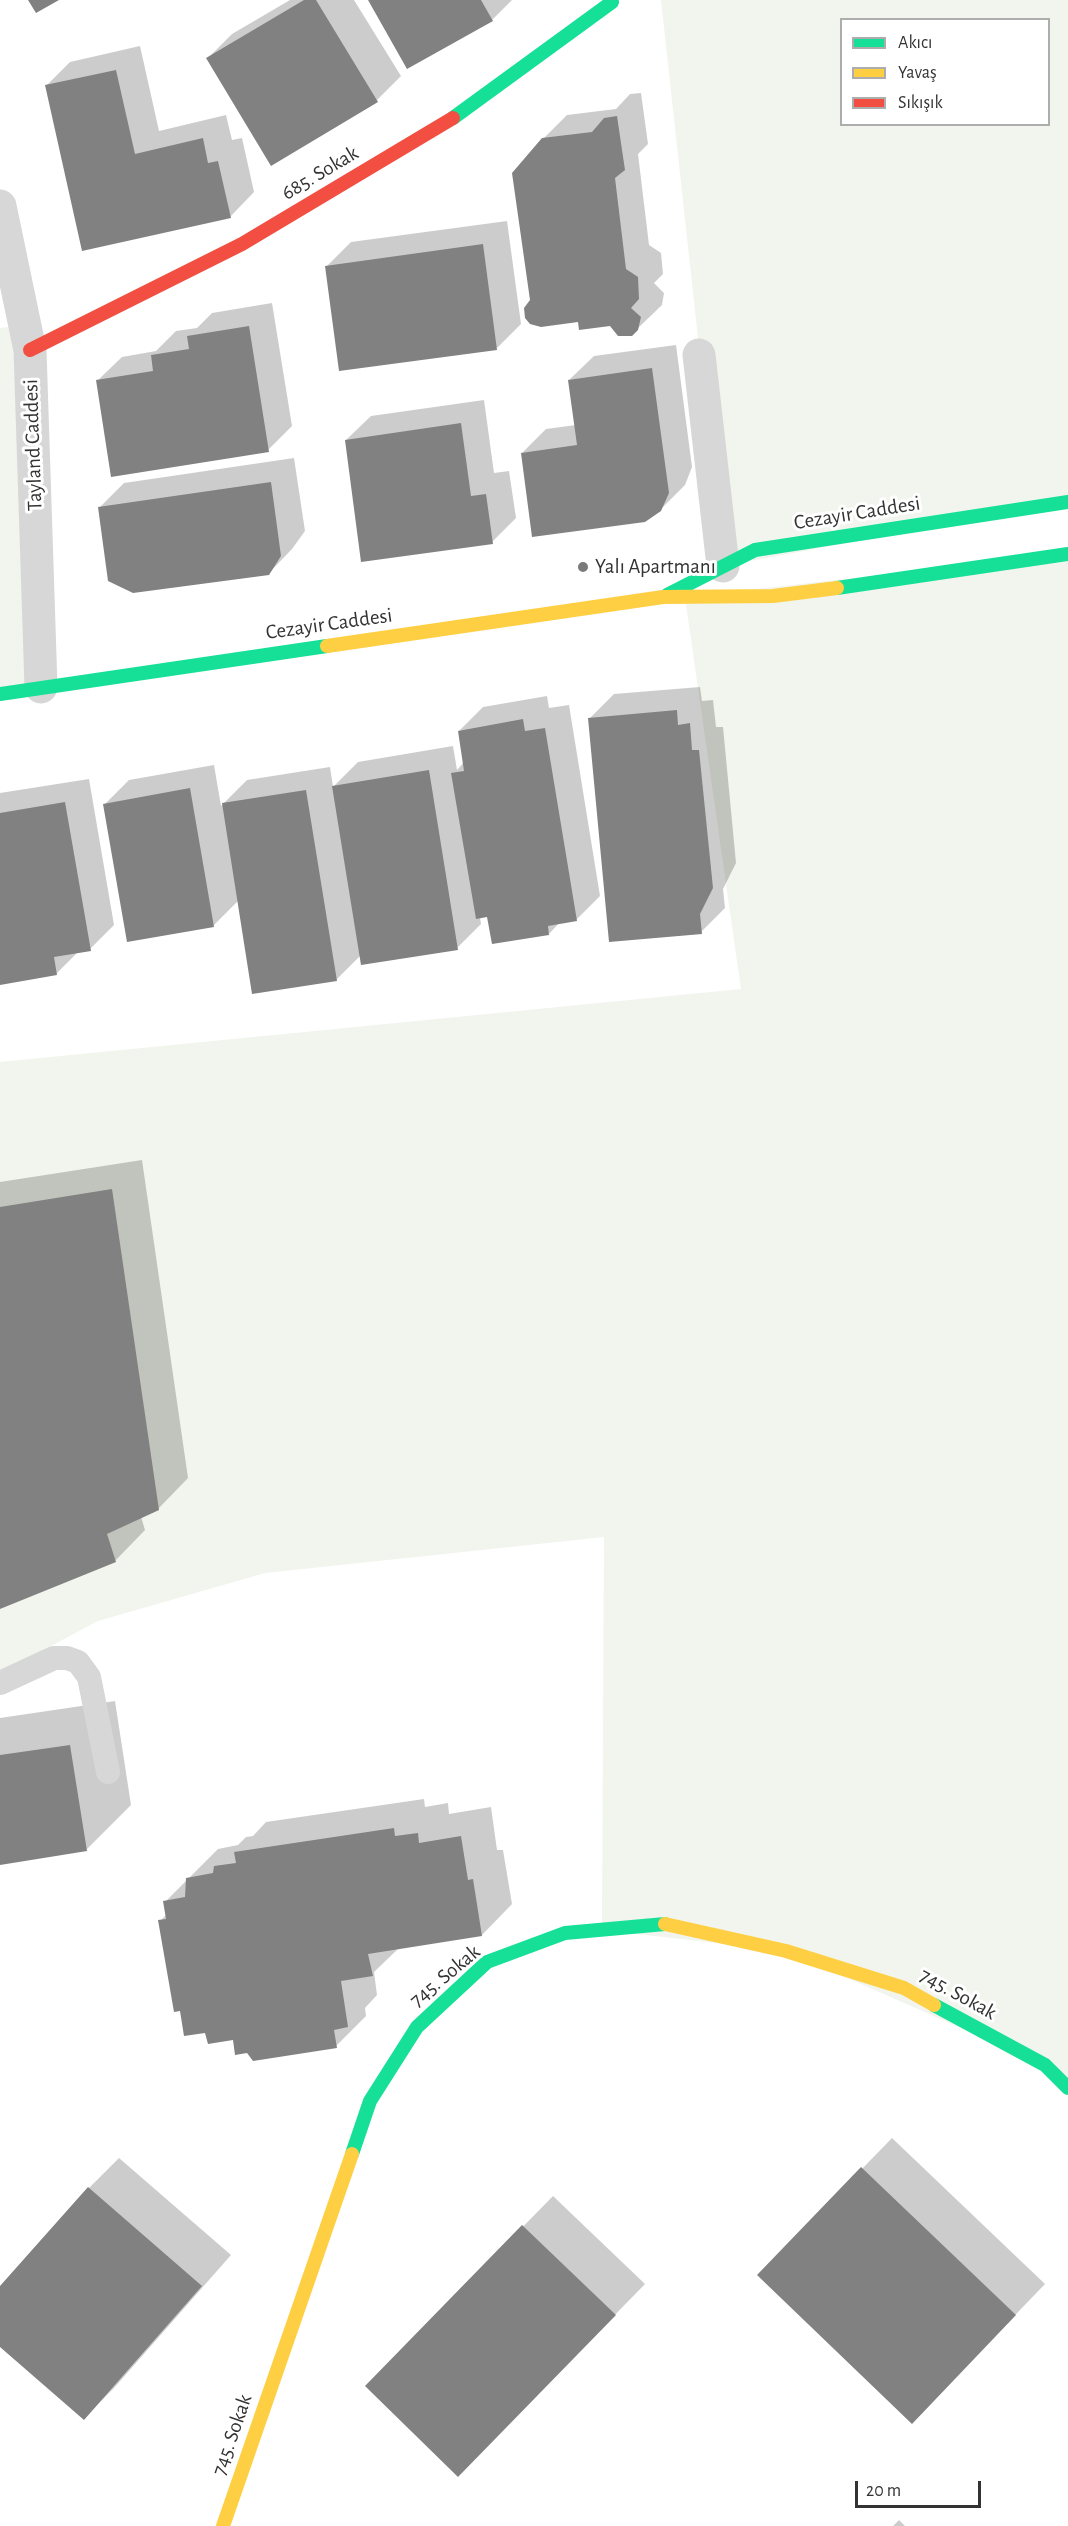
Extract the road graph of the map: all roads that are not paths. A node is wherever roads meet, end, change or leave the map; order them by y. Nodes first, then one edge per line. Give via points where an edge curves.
1 (612, 2) dead end
2 (0, 206) edge
3 (30, 350) junction
4 (699, 355) dead end
5 (1068, 502) edge
6 (1068, 554) edge
7 (723, 566) junction
8 (663, 597) junction
9 (41, 687) junction
10 (0, 694) edge
11 (0, 1683) edge
12 (108, 1772) dead end
13 (1068, 2088) edge
14 (223, 2526) edge

1 - 3 street, 685. Sokak via 457,116 242,244
2 - 3 street, Tayland Caddesi
3 - 9 street, Tayland Caddesi
4 - 7 street
5 - 7 street, Cezayir Caddesi via 754,550
6 - 8 street, Cezayir Caddesi via 773,596
7 - 8 street, Cezayir Caddesi
8 - 9 street, Cezayir Caddesi
9 - 10 street, Cezayir Caddesi
11 - 12 lane via 54,1658 78,1662 89,1677
13 - 14 street, 745. Sokak via 1045,2065 904,1988 786,1951 675,1926 565,1934 487,1962 417,2027 370,2101

